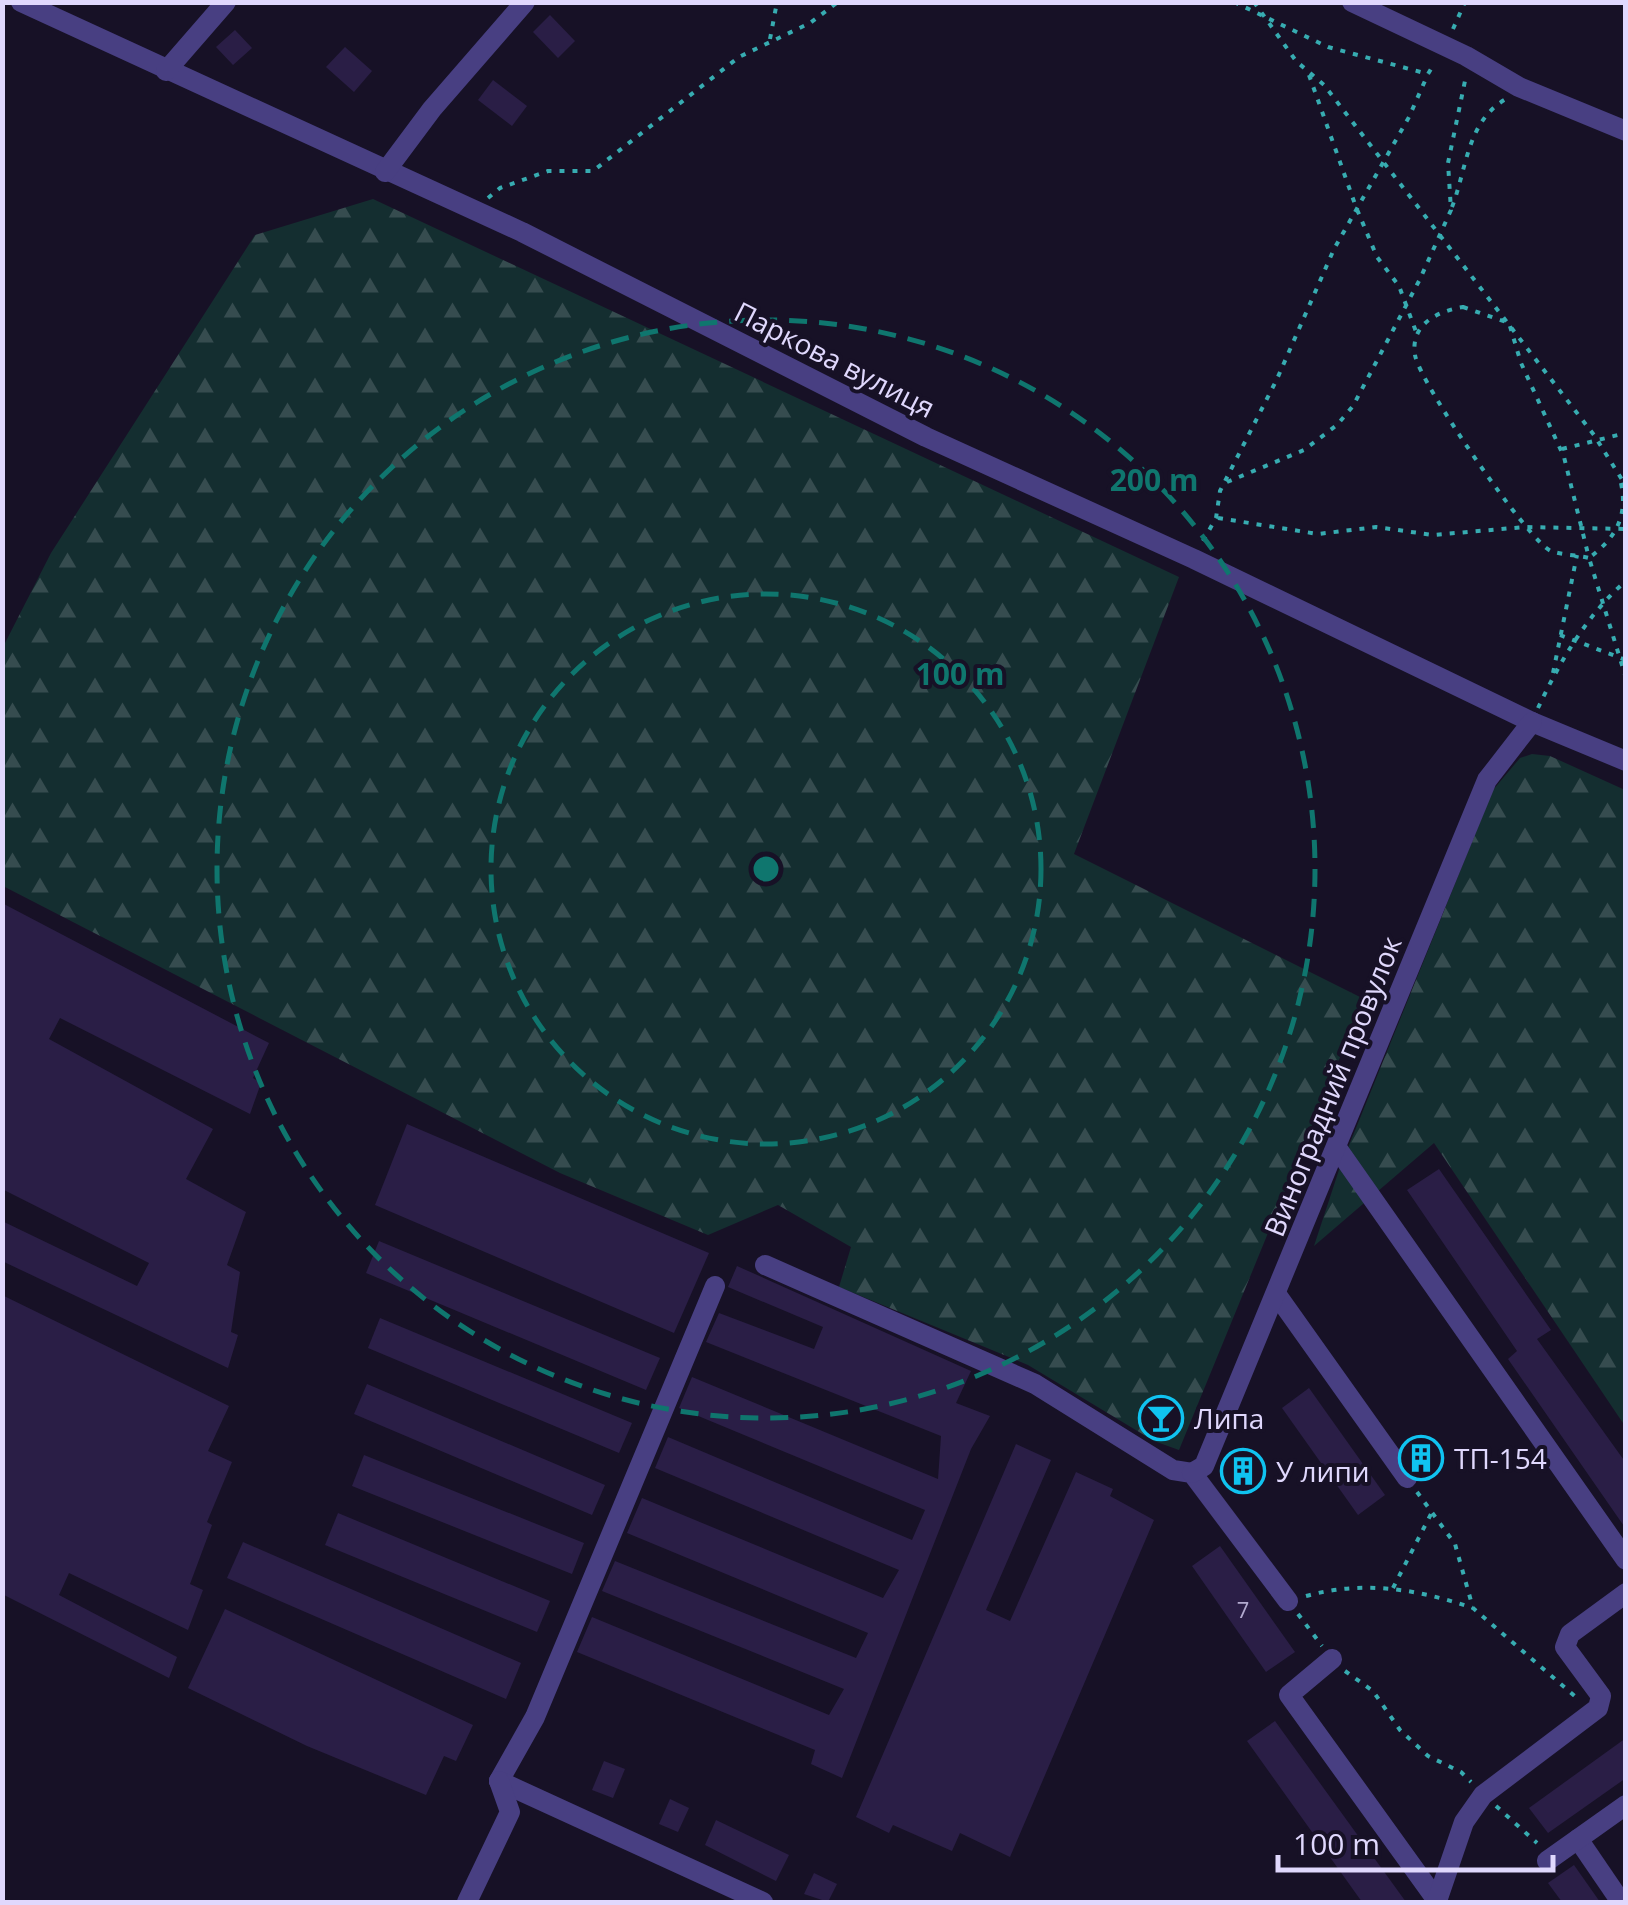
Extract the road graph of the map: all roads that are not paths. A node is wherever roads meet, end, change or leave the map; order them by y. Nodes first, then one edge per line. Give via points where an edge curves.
1 (21, 2) edge
2 (226, 2) edge
3 (525, 2) edge
4 (1352, 2) edge
5 (166, 71) junction
6 (1626, 131) edge
7 (385, 172) junction
8 (1532, 722) junction
9 (1626, 761) edge
10 (1337, 1148) junction
11 (765, 1265) dead end
12 (714, 1286) dead end
13 (1277, 1295) junction
14 (1192, 1473) junction
15 (1406, 1478) road end
16 (1626, 1560) edge
17 (1626, 1593) edge
18 (1288, 1601) road end
19 (1332, 1659) road end
20 (499, 1781) junction
21 (1626, 1805) edge
22 (1578, 1839) junction
23 (1550, 1859) road end
24 (467, 1902) edge
25 (762, 1902) edge
26 (1438, 1902) edge
27 (1621, 1902) edge

1 - 5 street, Паркова вулиця
2 - 5 street
3 - 7 street
4 - 6 street via 1535,94
5 - 7 street, Паркова вулиця
7 - 8 street, Паркова вулиця via 926,437
8 - 9 street, Паркова вулиця
8 - 10 street, Виноградний провулок via 1487,780
10 - 13 street, Виноградний провулок
10 - 16 street
11 - 14 street via 1035,1384 1173,1470
12 - 20 street via 535,1718
13 - 14 street, Виноградний провулок via 1204,1466
13 - 15 street
14 - 18 street
17 - 26 street via 1570,1634 1565,1647 1600,1696 1598,1708 1484,1794 1464,1822
19 - 26 street via 1289,1695
20 - 24 street via 510,1812
20 - 25 street
21 - 22 street
22 - 23 street
22 - 27 street

